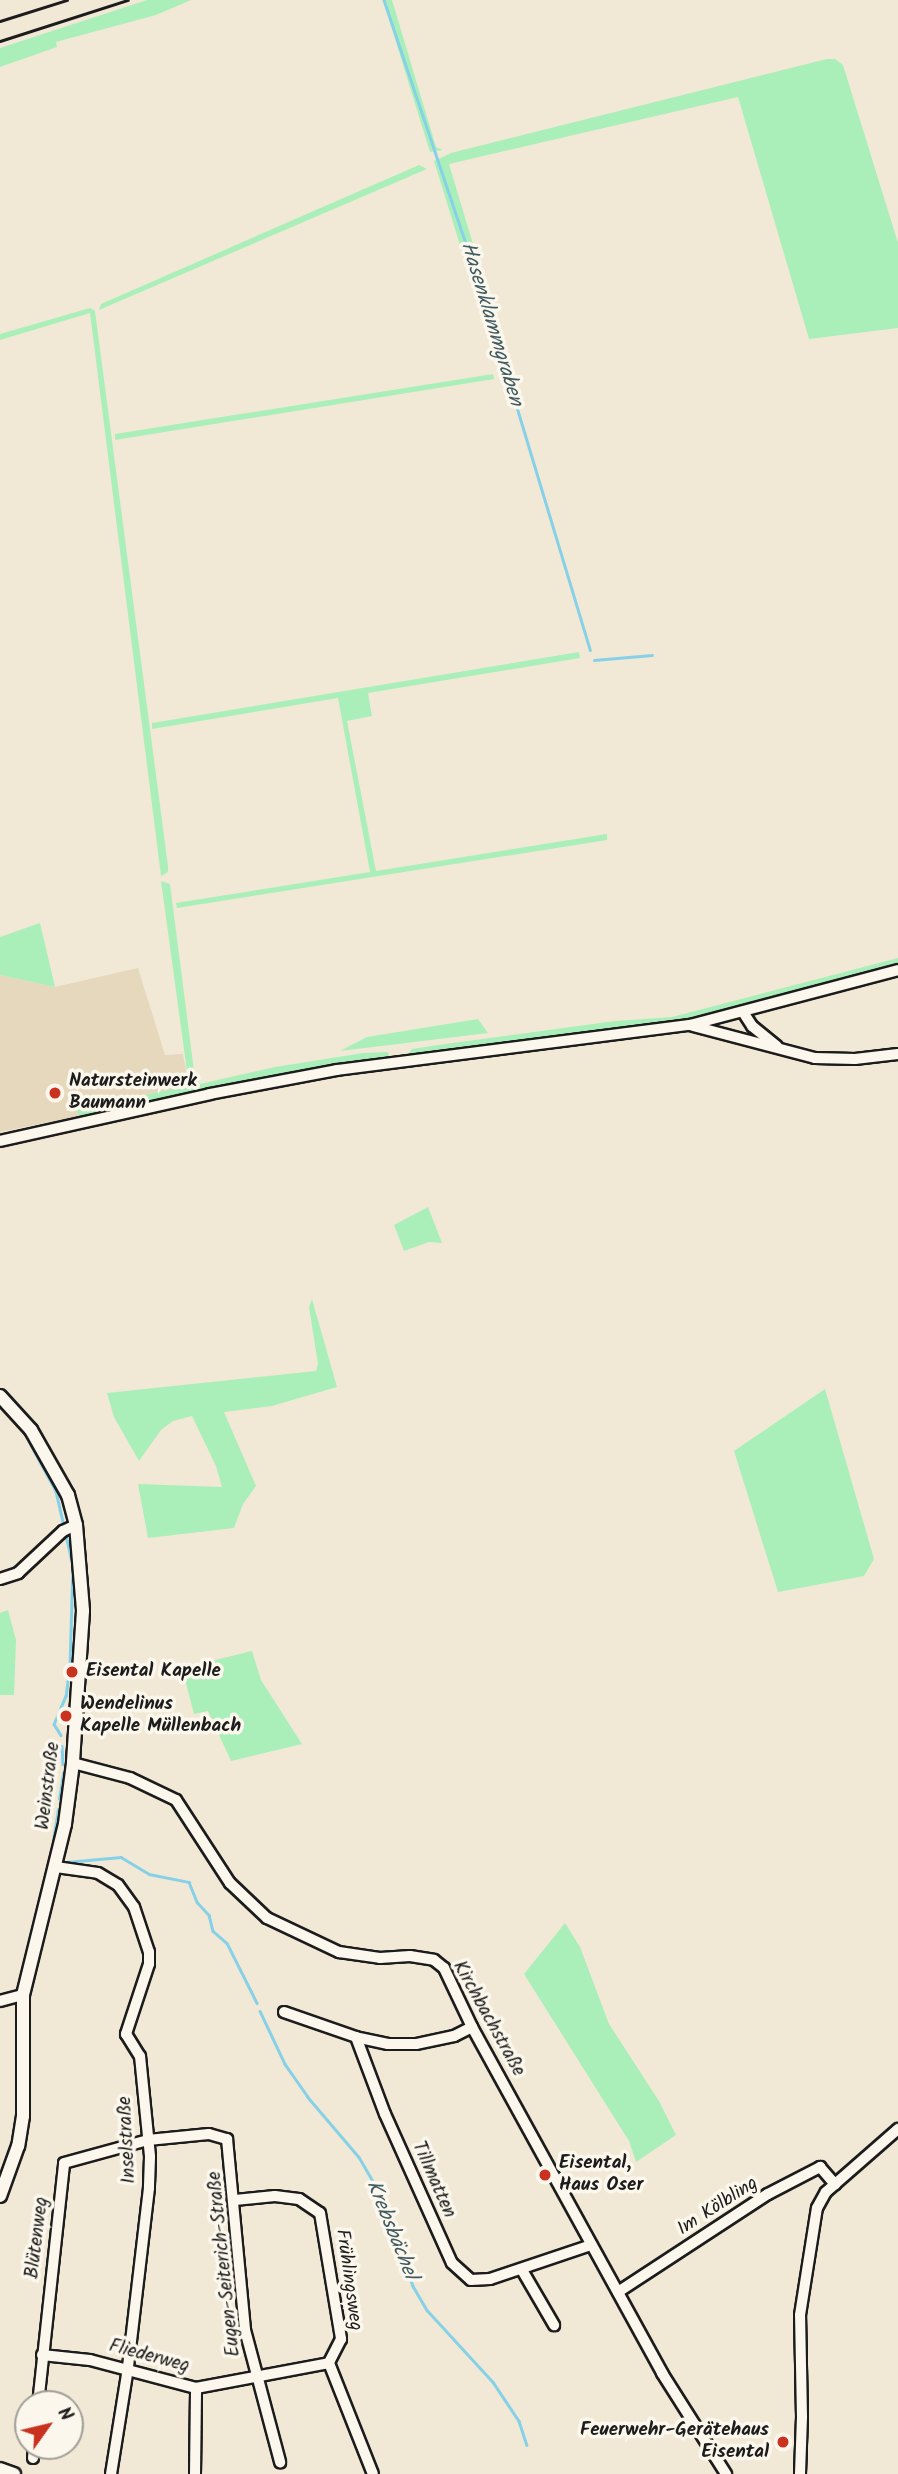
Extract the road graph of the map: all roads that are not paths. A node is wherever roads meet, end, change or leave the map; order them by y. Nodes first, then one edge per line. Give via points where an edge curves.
1 (898, 970) edge
2 (743, 1012) junction
3 (690, 1025) junction
4 (780, 1048) junction
5 (898, 1054) edge
6 (0, 1141) edge
7 (0, 1396) edge
8 (70, 1527) junction
9 (0, 1579) edge
10 (73, 1763) junction
11 (56, 1867) junction
12 (23, 1995) junction
13 (0, 2001) edge
14 (284, 2012) dead end
15 (472, 2027) junction
16 (356, 2037) junction
17 (898, 2129) edge
18 (148, 2140) junction
19 (835, 2184) junction
20 (0, 2196) edge
21 (235, 2200) junction
22 (591, 2245) junction
23 (522, 2270) junction
24 (618, 2292) junction
25 (554, 2325) dead end
26 (42, 2355) junction
27 (329, 2363) junction
28 (128, 2368) junction
29 (256, 2377) junction
30 (197, 2388) junction
31 (39, 2390) edge
32 (280, 2462) dead end
33 (0, 2469) edge
34 (13, 2474) edge
35 (111, 2474) edge
36 (195, 2474) edge
37 (373, 2474) edge
38 (726, 2474) edge
39 (800, 2474) edge

1 - 2 street
2 - 3 street
2 - 4 street via 752,1026
3 - 4 street
3 - 6 street via 276,1081
4 - 5 street via 815,1058
7 - 8 main road, Weinstraße via 31,1430 58,1475
8 - 9 street via 18,1573
8 - 10 main road, Weinstraße via 83,1611
10 - 11 main road, Weinstraße
10 - 15 street, Kirchbachstraße via 130,1778 176,1800 230,1883 267,1918 339,1952 434,1960 444,1968
11 - 12 main road, Weinstraße
11 - 18 street, Inselstraße via 98,1873 118,1885 134,1906 149,1964 126,2034 140,2056
12 - 13 street
12 - 20 main road, Weinstraße via 23,2116
14 - 16 street
15 - 16 street via 454,2036 416,2043 387,2044
15 - 22 street, Kirchbachstraße
16 - 23 street, Tillmatten via 384,2114 452,2263 471,2280
17 - 19 street
18 - 21 street, Eugen-Seiterich-Straße via 209,2134 227,2139
18 - 26 street, Blütenweg via 64,2163
18 - 28 street, Inselstraße via 149,2188
19 - 24 street, Im Kölbling via 820,2167 768,2194
19 - 39 street via 817,2208 800,2315
21 - 27 street, Frühlingsweg via 299,2199 320,2213 341,2339
21 - 29 street, Eugen-Seiterich-Straße via 246,2330
22 - 23 street, Tillmatten
22 - 24 street, Kirchbachstraße
23 - 25 street
24 - 38 street, Kirchbachstraße
26 - 28 street, Fliederweg
26 - 31 street, Blütenweg
27 - 29 street, Fliederweg
27 - 37 street
28 - 30 street, Fliederweg
28 - 35 street, Inselstraße
29 - 30 street, Fliederweg
29 - 32 street, Eugen-Seiterich-Straße
30 - 36 street
33 - 34 main road

